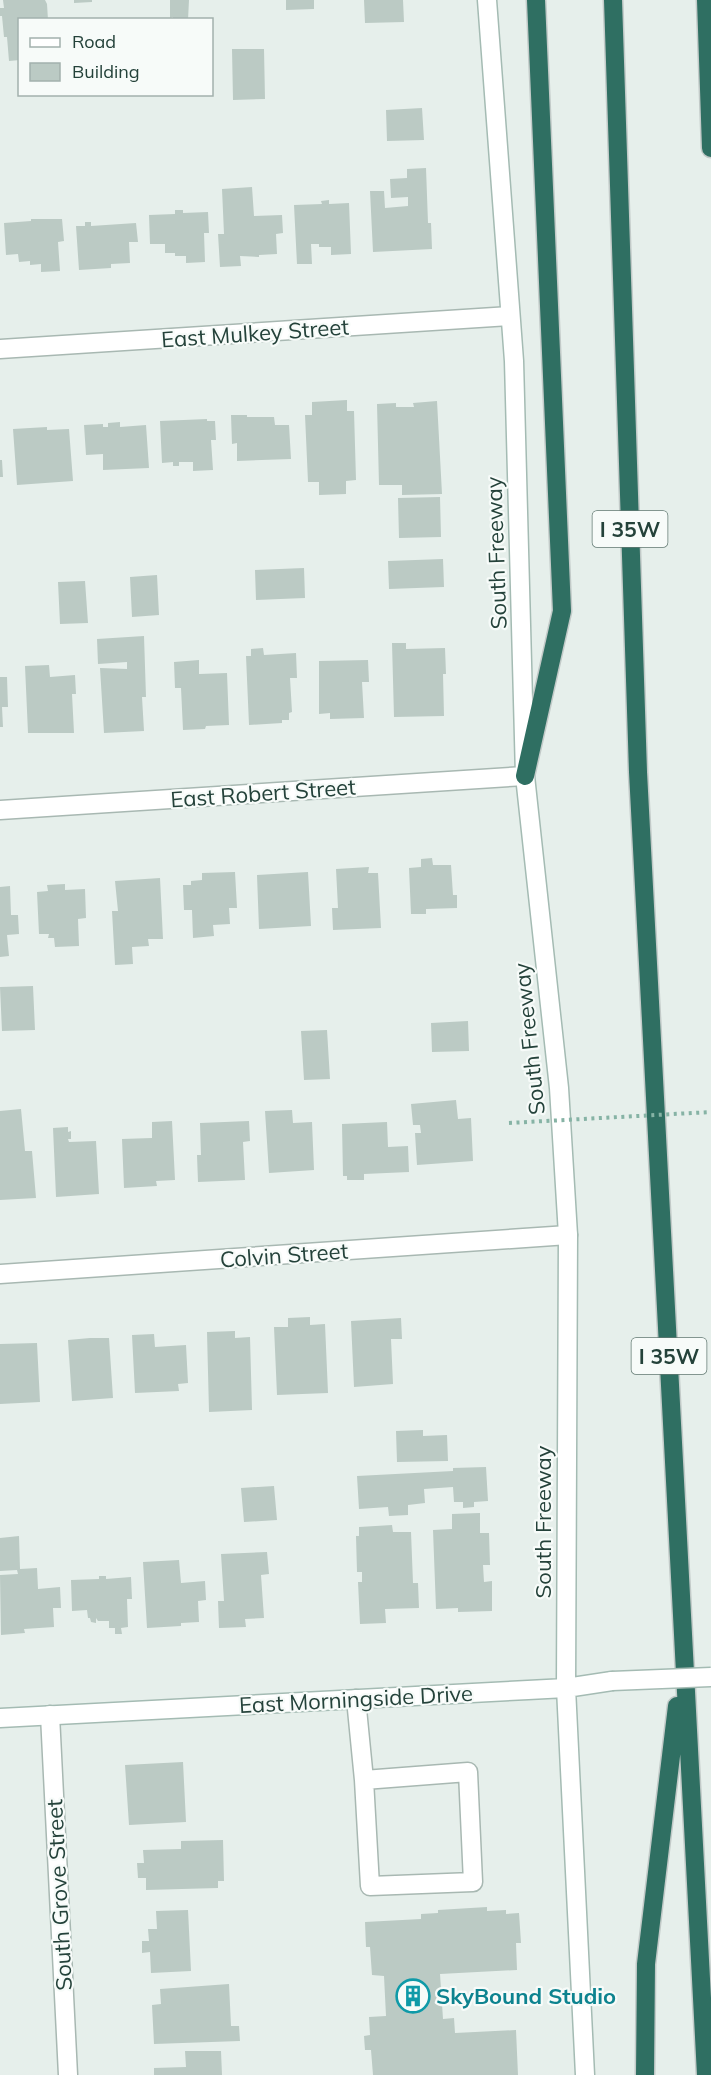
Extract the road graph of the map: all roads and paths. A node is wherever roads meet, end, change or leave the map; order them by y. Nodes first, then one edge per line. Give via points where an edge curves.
1 (487, 0) edge
2 (536, 0) edge
3 (613, 0) edge
4 (706, 0) edge
5 (711, 147) edge
6 (510, 316) junction
7 (0, 349) edge
8 (525, 776) junction
9 (0, 810) edge
10 (711, 1112) edge
11 (509, 1123) dead end
12 (568, 1235) junction
13 (0, 1274) edge
14 (681, 1587) junction
15 (711, 1677) edge
16 (566, 1688) junction
17 (356, 1699) junction
18 (50, 1715) junction
19 (0, 1718) edge
20 (364, 1780) junction
21 (68, 2075) edge
22 (585, 2075) edge
23 (645, 2075) edge
24 (706, 2075) edge

1 - 6 street, South Freeway
2 - 8 highway via 562,611
3 - 14 highway, I 35W via 638,772
4 - 5 highway
6 - 7 street, East Mulkey Street
6 - 8 street, South Freeway
8 - 9 street, East Robert Street
8 - 12 street, South Freeway via 559,1088
10 - 11 path, bridge
12 - 13 street, Colvin Street
12 - 16 street, South Freeway
14 - 23 highway via 677,1722 646,1964
14 - 24 highway, I 35W
15 - 16 street, East Morningside Drive, bridge via 612,1681
16 - 17 street, East Morningside Drive
16 - 22 street, South Freeway
17 - 18 street, East Morningside Drive
17 - 20 street
18 - 19 street, East Morningside Drive
18 - 21 street, South Grove Street
20 - 20 street via 370,1886 473,1882 468,1772

